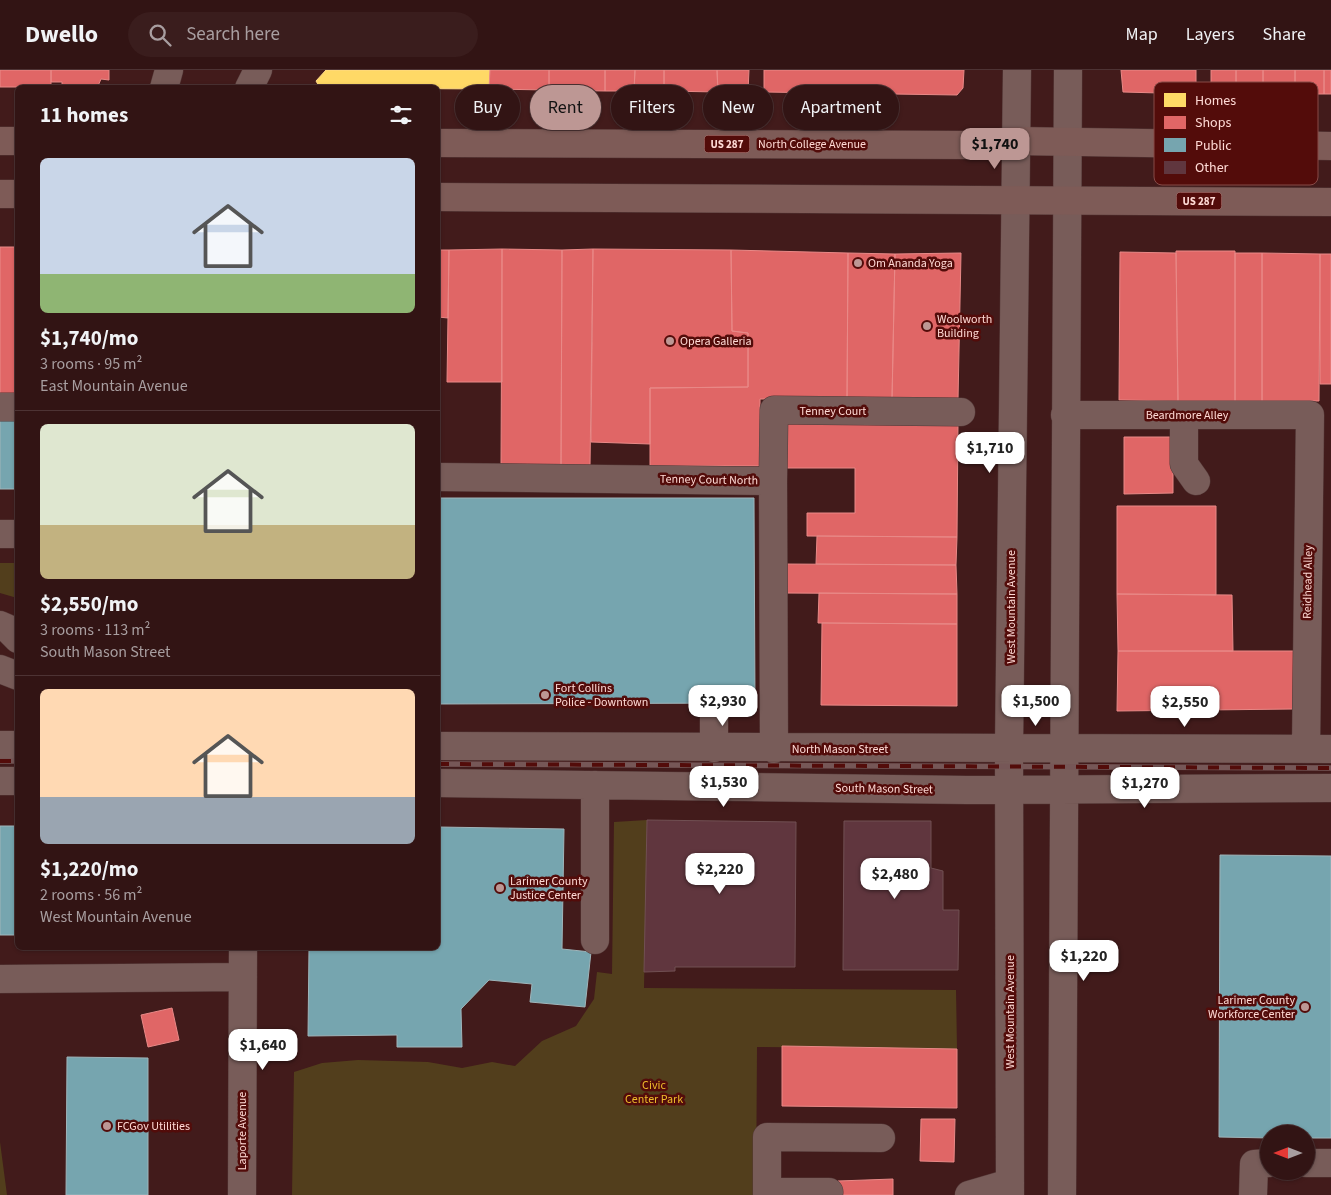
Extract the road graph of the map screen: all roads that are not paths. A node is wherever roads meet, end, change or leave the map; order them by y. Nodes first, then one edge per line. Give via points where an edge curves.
1 (170, 70) edge
2 (258, 70) edge
3 (1017, 70) edge
4 (1068, 70) edge
5 (165, 85) edge
6 (250, 85) edge
7 (15, 140) edge
8 (0, 141) edge
9 (1016, 141) junction
10 (1067, 142) junction
11 (440, 143) edge
12 (1154, 143) edge
13 (1318, 146) edge
14 (1331, 146) edge
15 (0, 194) edge
16 (15, 194) edge
17 (440, 197) edge
18 (1016, 200) junction
19 (1066, 200) junction
20 (1331, 202) edge
21 (0, 407) edge
22 (15, 407) edge
23 (961, 412) dead end
24 (1065, 415) junction
25 (1184, 415) junction
26 (1310, 415) joint
27 (440, 477) edge
28 (773, 481) junction
29 (1196, 481) dead end
30 (1320, 483) edge
31 (0, 534) edge
32 (15, 534) edge
33 (0, 625) edge
34 (15, 636) edge
35 (0, 669) edge
36 (15, 675) edge
37 (714, 703) dead end
38 (0, 745) edge
39 (15, 745) edge
40 (440, 746) edge
41 (714, 748) junction
42 (1064, 748) junction
43 (774, 749) junction
44 (1009, 749) junction
45 (1318, 749) edge
46 (0, 781) edge
47 (15, 781) edge
48 (440, 783) edge
49 (595, 785) junction
50 (1063, 788) junction
51 (1331, 788) edge
52 (1010, 789) junction
53 (595, 940) dead end
54 (243, 950) edge
55 (243, 977) junction
56 (0, 979) edge
57 (881, 1138) dead end
58 (1315, 1163) edge
59 (1331, 1163) edge
60 (1260, 1164) edge
61 (1010, 1189) edge
62 (828, 1192) dead end
63 (767, 1194) edge
64 (242, 1195) edge
65 (969, 1195) edge
66 (1062, 1195) edge
67 (1253, 1195) edge

1 - 5 street
2 - 6 street
3 - 9 street, West Mountain Avenue
4 - 10 street
7 - 8 highway
9 - 10 highway, North College Avenue / US 287
9 - 11 highway, North College Avenue / US 287 via 972,145
9 - 18 street, West Mountain Avenue
10 - 12 highway, US 287
10 - 19 street
13 - 14 highway, US 287
15 - 16 highway
17 - 18 highway, US 287
18 - 19 highway, US 287
18 - 44 street, West Mountain Avenue
19 - 20 highway, US 287
19 - 24 street
21 - 22 street
23 - 28 street, Tenney Court via 774,410
24 - 25 street, Beardmore Alley
24 - 42 street
25 - 26 street, Beardmore Alley
25 - 29 street via 1184,464
26 - 30 street, Reidhead Alley
27 - 28 street, Tenney Court North
28 - 43 street, Tenney Court North
30 - 45 street, Reidhead Alley
31 - 32 street
33 - 34 street
35 - 36 street
37 - 41 street
38 - 39 street
40 - 41 street, North Mason Street
41 - 43 street, North Mason Street
42 - 44 street, North Mason Street
42 - 45 street
42 - 50 street
43 - 44 street, North Mason Street
44 - 52 street, West Mountain Avenue
46 - 47 street
48 - 49 street, South Mason Street
49 - 52 street, South Mason Street
49 - 53 street
50 - 51 street, South Mason Street
50 - 52 street, South Mason Street
50 - 66 street
52 - 61 street, West Mountain Avenue
54 - 55 street, Laporte Avenue
55 - 56 street
55 - 64 street, Laporte Avenue
57 - 63 street via 768,1137
58 - 59 street
60 - 67 street via 1254,1164
61 - 65 street
62 - 63 street

